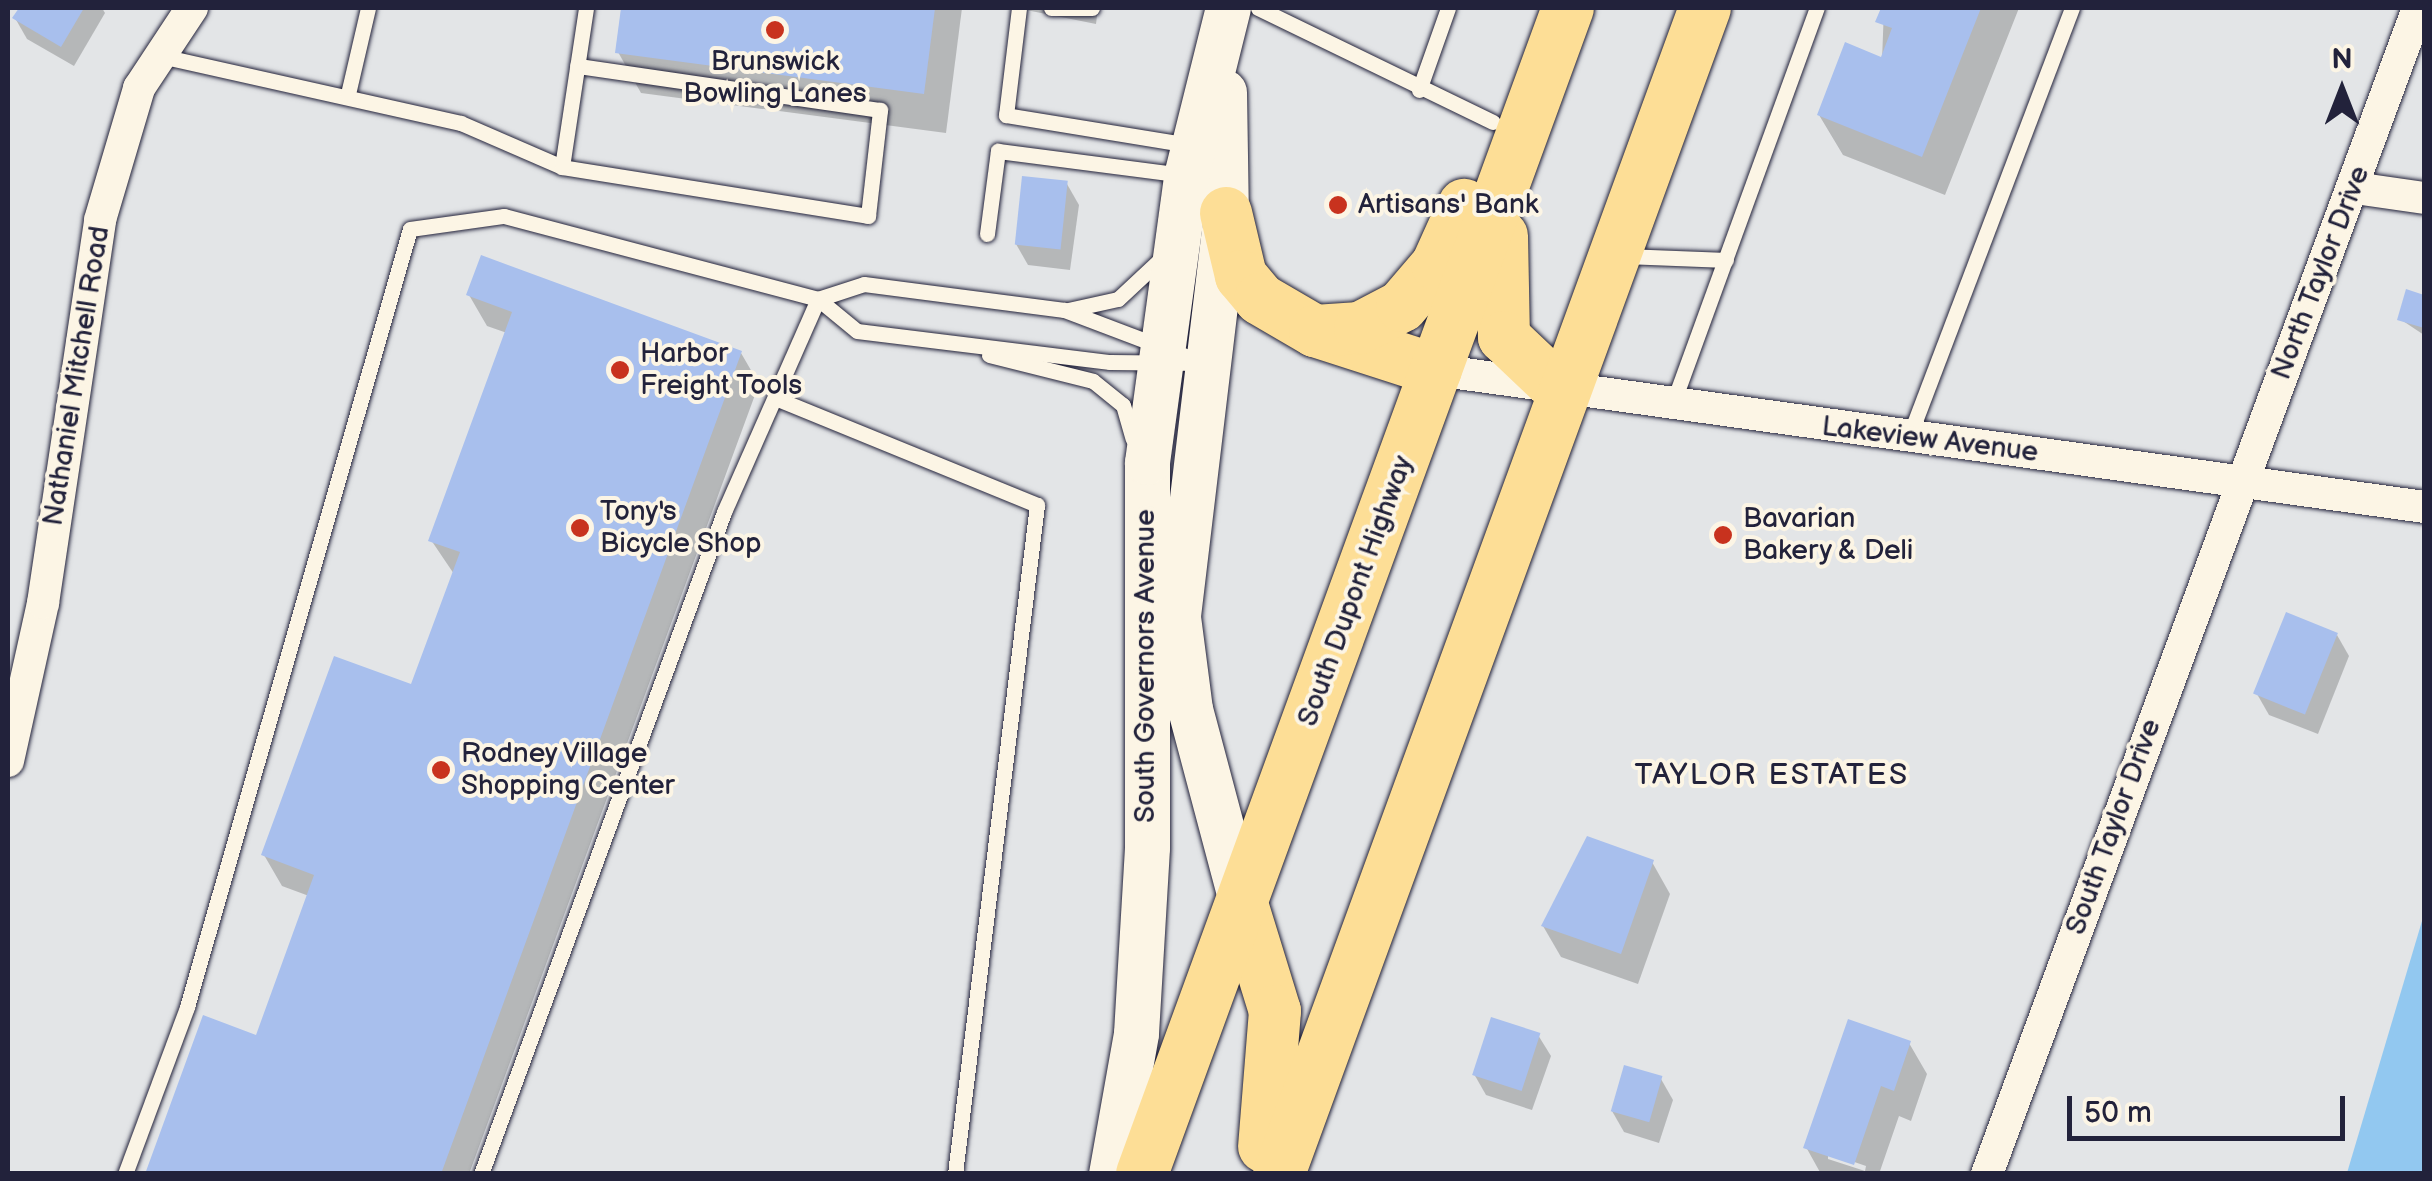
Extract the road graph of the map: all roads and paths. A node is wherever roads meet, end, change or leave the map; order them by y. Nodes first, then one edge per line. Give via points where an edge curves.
1 (192, 8) edge
2 (368, 8) edge
3 (586, 8) edge
4 (1019, 8) edge
5 (1050, 8) edge
6 (1092, 8) edge
7 (1258, 8) edge
8 (1448, 8) edge
9 (1538, 8) edge
10 (1568, 8) edge
11 (1705, 8) edge
12 (1817, 8) edge
13 (2072, 8) edge
14 (2418, 8) edge
15 (1225, 26) edge
16 (157, 55) junction
17 (577, 66) junction
18 (1420, 90) junction
19 (348, 94) junction
20 (1494, 122) junction
21 (1190, 161) junction
22 (562, 167) junction
23 (1504, 184) junction
24 (2355, 188) junction
25 (2424, 198) edge
26 (1226, 213) junction
27 (986, 234) dead end
28 (1176, 239) junction
29 (1613, 256) junction
30 (1726, 260) junction
31 (818, 299) junction
32 (1064, 310) junction
33 (1315, 331) junction
34 (956, 347) junction
35 (1176, 357) junction
36 (1436, 370) junction
37 (1563, 393) junction
38 (776, 398) junction
39 (1672, 407) junction
40 (1909, 438) junction
41 (2240, 480) junction
42 (2424, 507) edge
43 (1144, 540) junction
44 (8, 762) edge
45 (1242, 904) junction
46 (125, 1174) edge
47 (481, 1174) edge
48 (955, 1174) edge
49 (1111, 1174) edge
50 (1142, 1174) edge
51 (1259, 1174) edge
52 (1279, 1174) edge
53 (1987, 1174) edge

1 - 16 street, Nathaniel Mitchell Road
2 - 19 lane
3 - 17 lane
4 - 21 lane via 1006,115
5 - 6 lane
7 - 18 lane
8 - 18 lane
9 - 20 highway
10 - 23 highway, South Dupont Highway
11 - 29 highway
12 - 30 lane
13 - 40 lane
14 - 24 street, North Taylor Drive
15 - 21 main road, South Governors Avenue
15 - 26 main road, South Governors Avenue
16 - 19 lane
16 - 44 street, Nathaniel Mitchell Road via 100,220 42,603
17 - 22 lane
17 - 22 lane via 880,110 868,216
18 - 20 lane
19 - 22 lane via 460,122
20 - 33 highway via 1455,235 1422,286 1383,319
21 - 27 lane via 998,151
21 - 28 main road, South Governors Avenue
23 - 36 highway, South Dupont Highway
23 - 37 highway via 1501,327
24 - 25 street
24 - 41 street, North Taylor Drive
26 - 33 highway via 1240,276 1260,299
26 - 35 main road, South Governors Avenue
28 - 32 lane via 1118,298
28 - 35 main road, South Governors Avenue
29 - 30 lane
29 - 37 highway
30 - 39 lane
31 - 32 lane via 864,284
31 - 34 lane via 857,331
31 - 38 lane
31 - 46 lane via 504,216 410,229 187,1007
32 - 35 lane
33 - 36 highway
34 - 35 lane
34 - 43 lane via 1093,381 1116,397 1130,422
35 - 43 main road, South Governors Avenue
35 - 45 main road, South Governors Avenue via 1178,616 1190,709
36 - 37 street, Lakeview Avenue
36 - 45 highway, South Dupont Highway
37 - 39 street, Lakeview Avenue
37 - 52 highway
38 - 47 lane via 724,512
38 - 48 lane via 1036,505
39 - 40 street, Lakeview Avenue
40 - 41 street, Lakeview Avenue
41 - 42 street, Lakeview Avenue
41 - 53 street, South Taylor Drive
43 - 49 main road, South Governors Avenue via 1147,847 1136,1033
45 - 50 highway, South Dupont Highway
45 - 51 highway via 1278,1045

